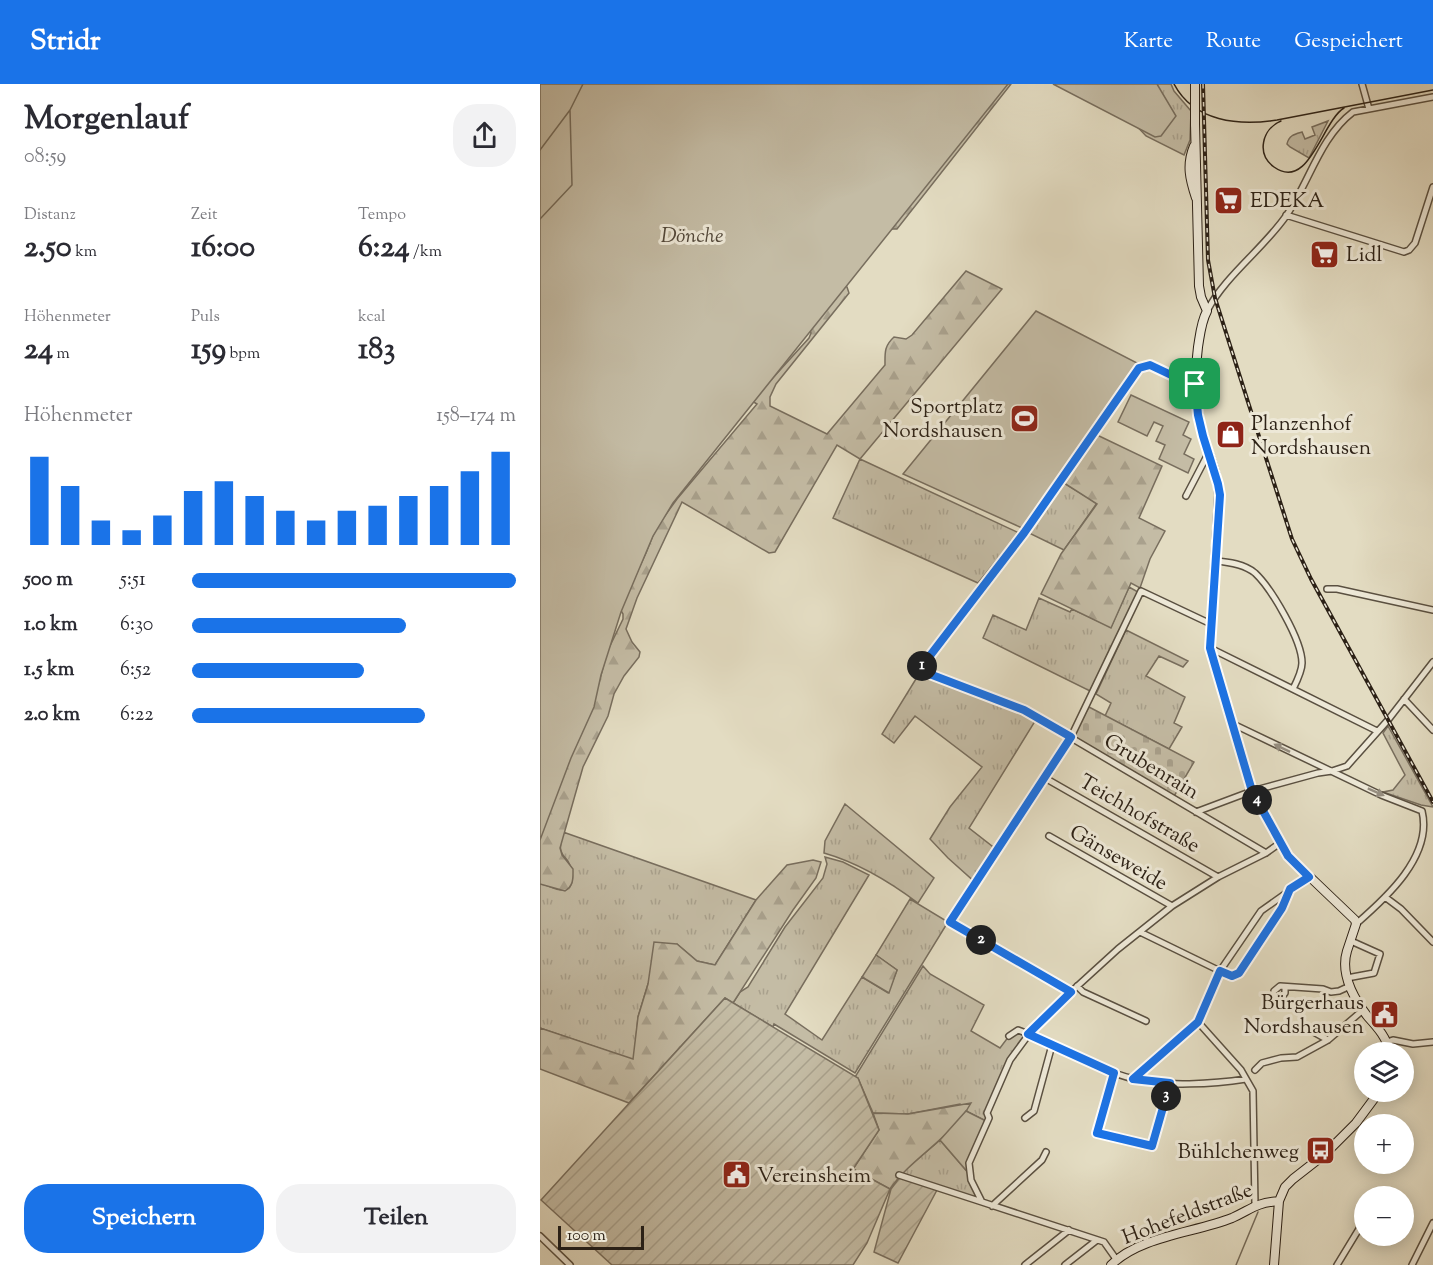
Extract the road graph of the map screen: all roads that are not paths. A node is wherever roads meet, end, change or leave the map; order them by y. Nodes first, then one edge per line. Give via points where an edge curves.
1 (1195, 84) edge
2 (1362, 84) edge
3 (1433, 97) edge
4 (1369, 109) junction
5 (1433, 188) edge
6 (1286, 215) junction
7 (1207, 311) junction
8 (1195, 384) junction
9 (1209, 452) junction
10 (1186, 496) dead end
11 (1215, 561) junction
12 (1327, 589) dead end
13 (1433, 610) edge
14 (1211, 624) junction
15 (1210, 648) junction
16 (1433, 662) edge
17 (1293, 689) junction
18 (1404, 699) junction
19 (1233, 724) junction
20 (1433, 730) edge
21 (1377, 731) junction
22 (1071, 737) junction
23 (1332, 771) junction
24 (1045, 778) junction
25 (1252, 791) junction
26 (1196, 812) junction
27 (1049, 836) dead end
28 (1280, 843) junction
29 (1266, 853) junction
30 (1218, 877) junction
31 (1309, 877) junction
32 (1290, 889) junction
33 (1384, 897) junction
34 (1172, 906) junction
35 (1356, 924) junction
36 (1140, 932) junction
37 (1351, 941) junction
38 (1433, 942) edge
39 (1220, 971) junction
40 (1348, 982) junction
41 (1077, 986) junction
42 (1285, 987) dead end
43 (1071, 992) junction
44 (1363, 1010) junction
45 (1146, 1021) dead end
46 (1198, 1022) junction
47 (1310, 1030) dead end
48 (1028, 1034) junction
49 (1010, 1036) dead end
50 (1328, 1040) junction
51 (1387, 1042) joint
52 (1403, 1042) edge
53 (1433, 1042) edge
54 (1414, 1044) edge
55 (1052, 1045) junction
56 (1256, 1070) dead end
57 (1114, 1073) junction
58 (1133, 1079) junction
59 (1245, 1079) junction
60 (1170, 1083) junction
61 (1372, 1102) edge
62 (1025, 1118) dead end
63 (1046, 1152) dead end
64 (899, 1175) dead end
65 (1279, 1201) junction
66 (982, 1202) junction
67 (1255, 1205) junction
68 (992, 1206) junction
69 (1433, 1223) edge
70 (1069, 1230) junction
71 (540, 1236) edge
72 (1354, 1237) edge
73 (1097, 1240) junction
74 (1114, 1262) edge
75 (570, 1265) edge
76 (1025, 1265) edge
77 (1065, 1265) edge
78 (1274, 1265) edge
79 (1337, 1265) edge
80 (1412, 1265) edge

1 - 7 street, bridge via 1196,140 1190,155 1189,178 1199,205 1199,286
2 - 4 street
3 - 4 street
4 - 6 street via 1353,112 1334,130
5 - 6 street via 1415,243 1404,252
6 - 7 street
7 - 8 street
8 - 9 street via 1198,415
8 - 22 street, Grubenrain via 1150,365 1139,368 1024,533 919,670 1024,710
9 - 10 street
9 - 11 street via 1220,495
11 - 14 street
11 - 17 street via 1244,566 1270,592 1299,646 1303,663
12 - 13 street
14 - 15 street
14 - 22 street via 1141,591
15 - 17 street
15 - 19 street
16 - 18 street
17 - 21 street
18 - 20 street
18 - 21 street
23 -> 19 street
19 - 25 street
21 - 23 street via 1347,766
22 - 24 street
22 - 26 street, Grubenrain
23 - 25 street
23 -> 33 street via 1422,811 1424,831 1419,851 1402,880
24 - 30 street, Teichhofstraße
24 - 43 street via 950,922
25 - 26 street
25 - 28 street
26 - 29 street, Grubenrain
27 - 34 street, Gänseweide
28 - 29 street, Gänseweide
28 - 31 street
29 - 30 street, Gänseweide
30 - 34 street, Gänseweide
31 - 32 street
31 - 35 street
32 - 39 street via 1261,912
32 - 39 street via 1282,908 1239,973 1232,976
33 - 35 street
33 - 38 street
34 - 36 street, Gänseweide
35 - 37 street
36 - 39 street
36 - 41 street, Gänseweide
37 - 40 street via 1345,964
37 - 40 street via 1380,954 1374,973
39 - 46 street
40 - 42 street via 1339,991 1331,992
40 - 44 street
41 - 43 street, Gänseweide
41 - 45 street
43 - 48 street, Gänseweide
44 - 50 street
44 - 51 street
46 - 58 street
46 - 59 street
47 - 50 street
48 - 49 street via 1018,1030
48 - 55 street
48 - 66 street, Gänseweide via 1010,1060 969,1163 971,1180
50 - 56 street via 1297,1057 1262,1063
51 - 52 street
53 - 54 street
55 - 57 street
55 - 62 street via 1034,1111
57 - 58 street
57 - 60 street via 1097,1133 1152,1146
58 - 60 street
59 - 60 street
59 - 67 street via 1253,1091
61 - 65 street via 1325,1154 1285,1187
63 - 68 street
64 - 66 street
65 - 67 street, Hohefeldstraße
65 - 78 street
66 - 68 street
67 - 74 street, Hohefeldstraße via 1232,1217 1141,1245
68 - 70 street
69 - 80 street
70 - 73 street
70 - 76 street
71 - 75 street
72 - 79 street
73 - 74 street via 1104,1242
73 - 77 street

